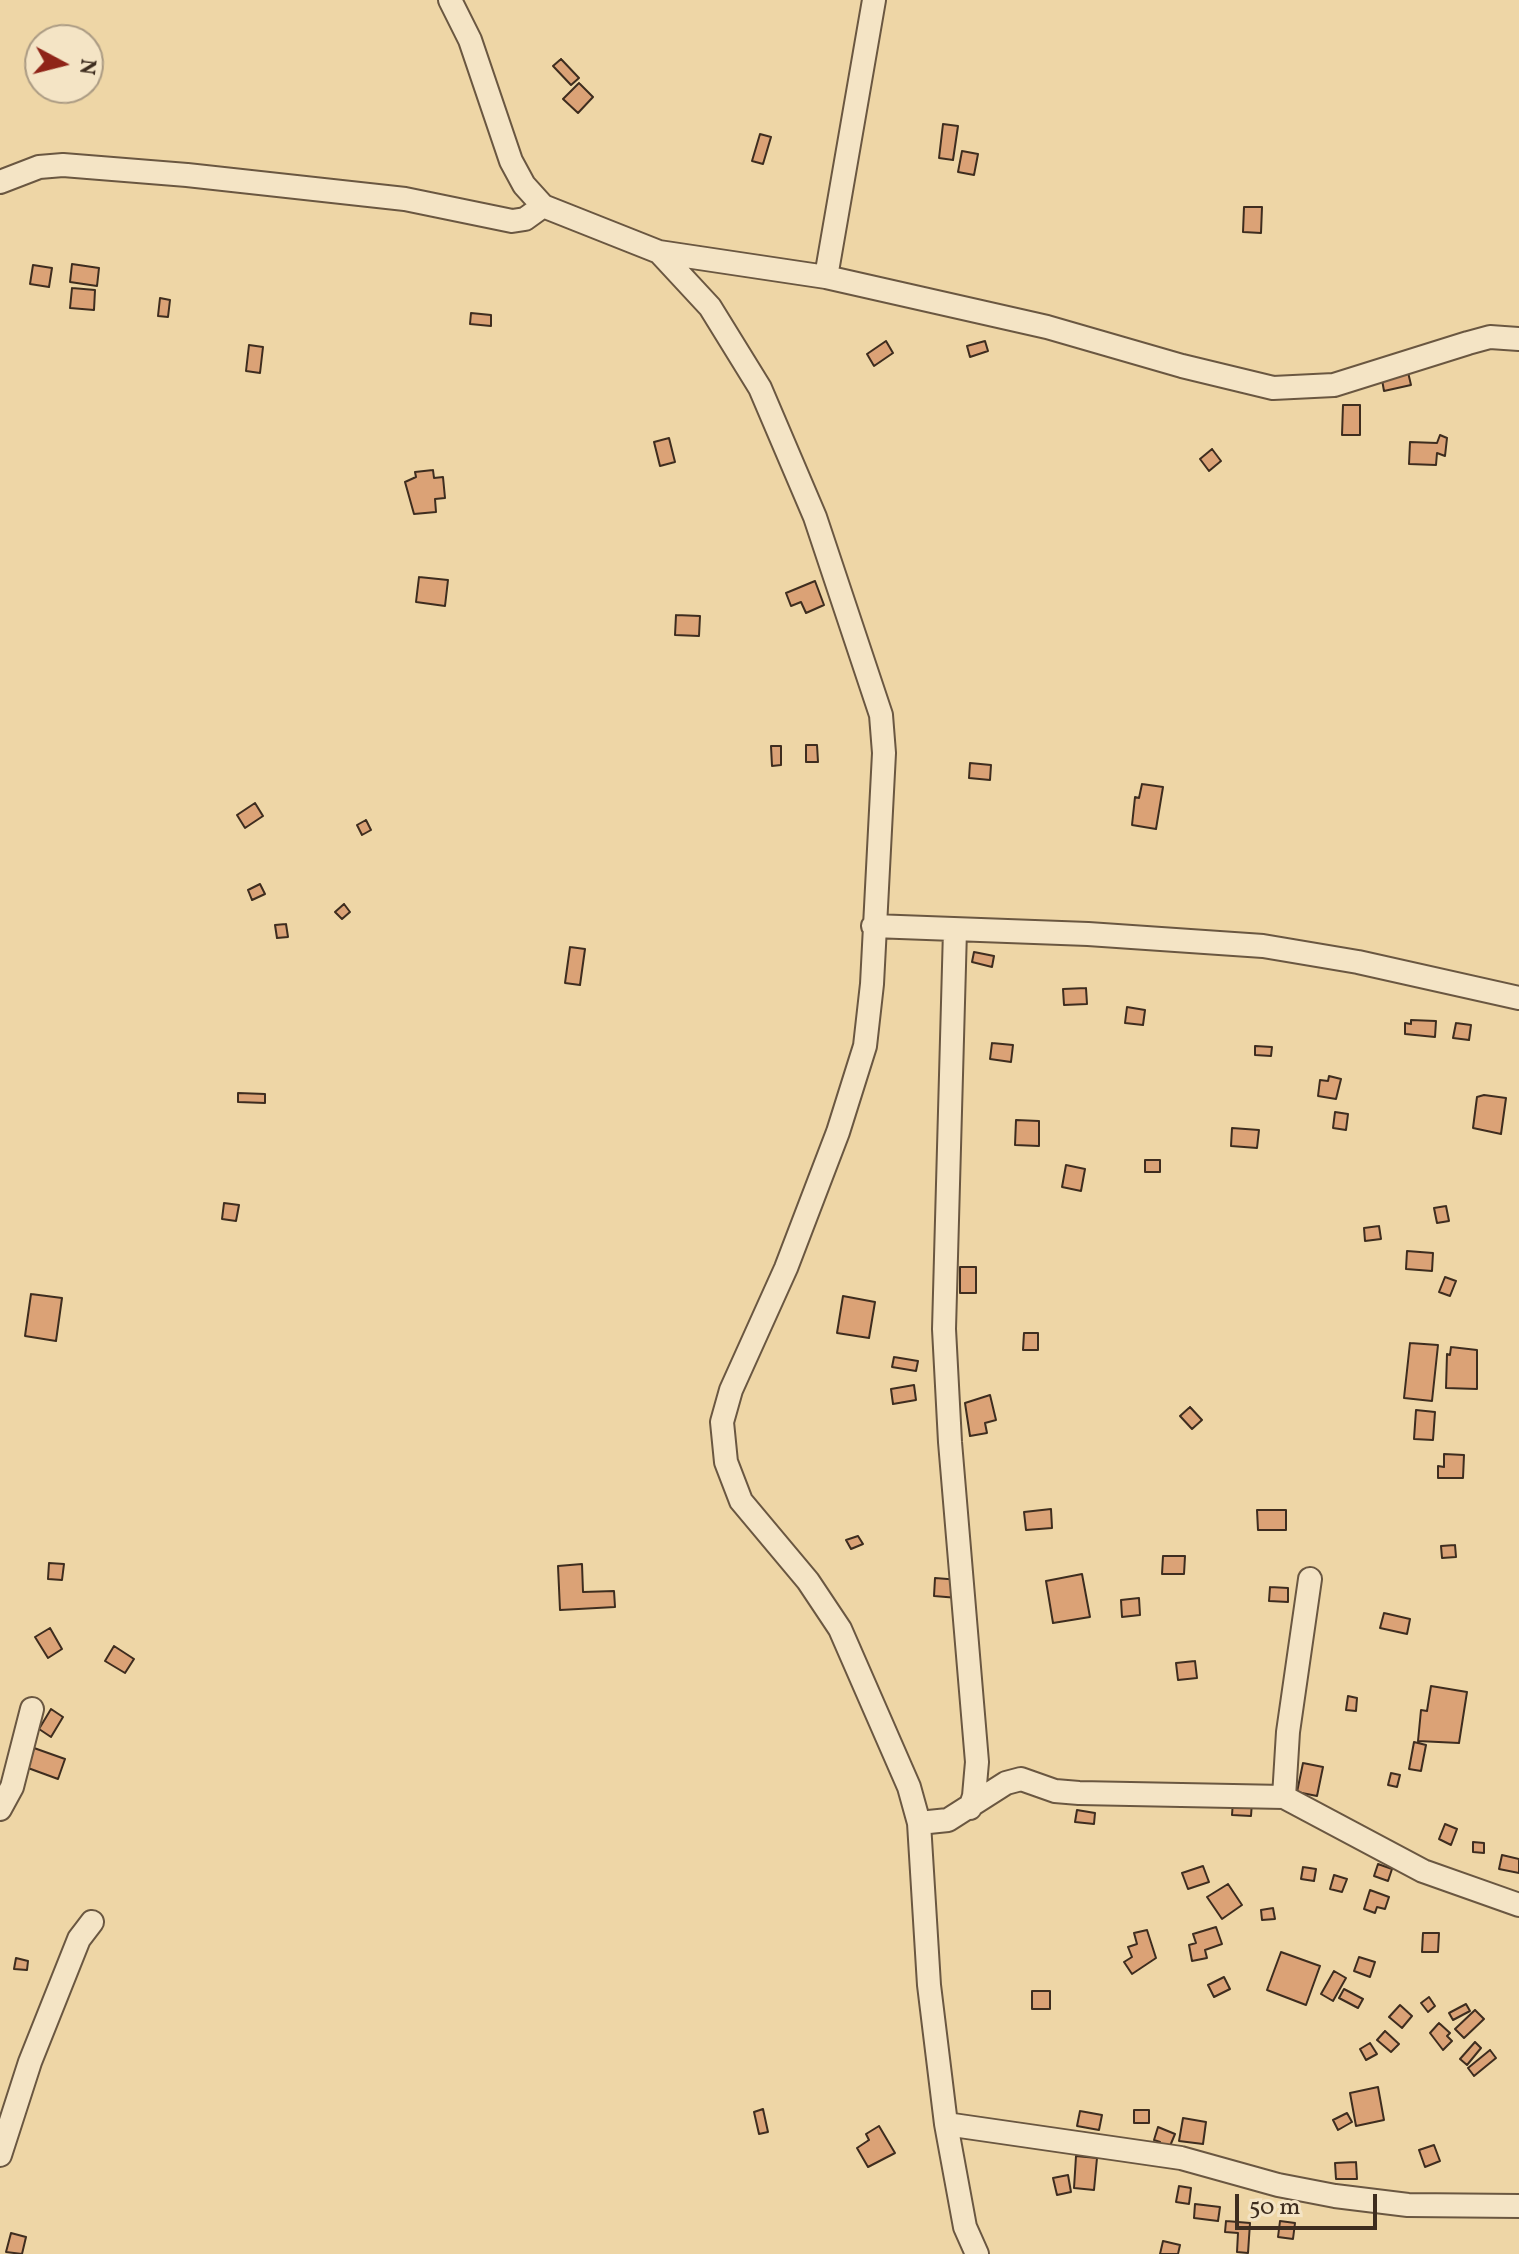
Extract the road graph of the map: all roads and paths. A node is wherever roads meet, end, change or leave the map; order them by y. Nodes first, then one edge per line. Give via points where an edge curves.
1 (450, 0) edge
2 (874, 0) edge
3 (0, 182) edge
4 (543, 206) junction
5 (659, 252) junction
6 (826, 277) junction
7 (1519, 339) edge
8 (873, 926) junction
9 (955, 930) junction
10 (1519, 998) edge
11 (1310, 1579) dead end
12 (32, 1709) dead end
13 (1284, 1797) junction
14 (970, 1808) junction
15 (0, 1809) edge
16 (919, 1823) junction
17 (1519, 1905) edge
18 (92, 1922) dead end
19 (946, 2124) junction
20 (0, 2155) edge
21 (1519, 2206) edge
22 (978, 2254) edge

1 - 4 street via 470,40 511,161
2 - 6 street
3 - 4 street via 39,167 105,167 405,199 512,221
4 - 5 street
5 - 6 street
5 - 8 street via 710,307 760,388 815,517 869,676 881,715 884,753
6 - 7 street via 1047,327 1273,388 1334,385 1490,337
8 - 9 street
8 - 16 street via 865,1046 838,1132 722,1422 726,1462 741,1501 808,1581 840,1629 899,1762
9 - 10 street via 1263,946
9 - 14 street via 944,1329 977,1762
11 - 13 street
12 - 15 street via 12,1787
13 - 14 street via 1079,1793 1021,1779
13 - 17 street via 1423,1871
14 - 16 street via 948,1820
16 - 19 street via 929,1985
18 - 20 street via 79,1939 30,2062
19 - 21 street via 1181,2158 1335,2196 1408,2205
19 - 22 street via 965,2227

